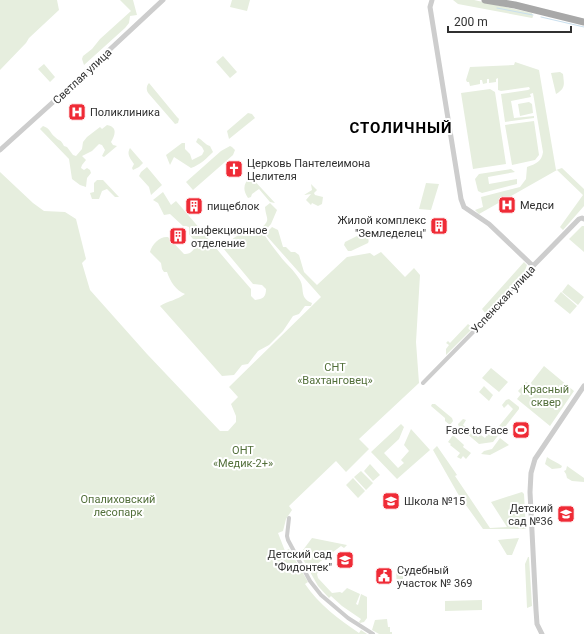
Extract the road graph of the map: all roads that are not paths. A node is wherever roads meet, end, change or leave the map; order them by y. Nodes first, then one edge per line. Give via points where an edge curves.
1 (163, 0) edge
2 (432, 0) edge
3 (485, 0) edge
4 (511, 0) edge
5 (584, 18) edge
6 (584, 22) edge
7 (0, 150) edge
8 (584, 219) edge
9 (533, 266) junction
10 (423, 383) dead end
11 (584, 386) edge
12 (289, 518) dead end
13 (373, 634) edge
14 (542, 634) edge

1 - 7 street, Светлая улица
2 - 9 street via 430,8 462,204 489,224
3 - 6 main road
4 - 5 main road
8 - 9 street, Успенская улица via 579,219
9 - 10 street, Успенская улица
11 - 14 street via 539,452 531,473 536,610 537,624
12 - 13 street via 288,540 316,589 340,612

